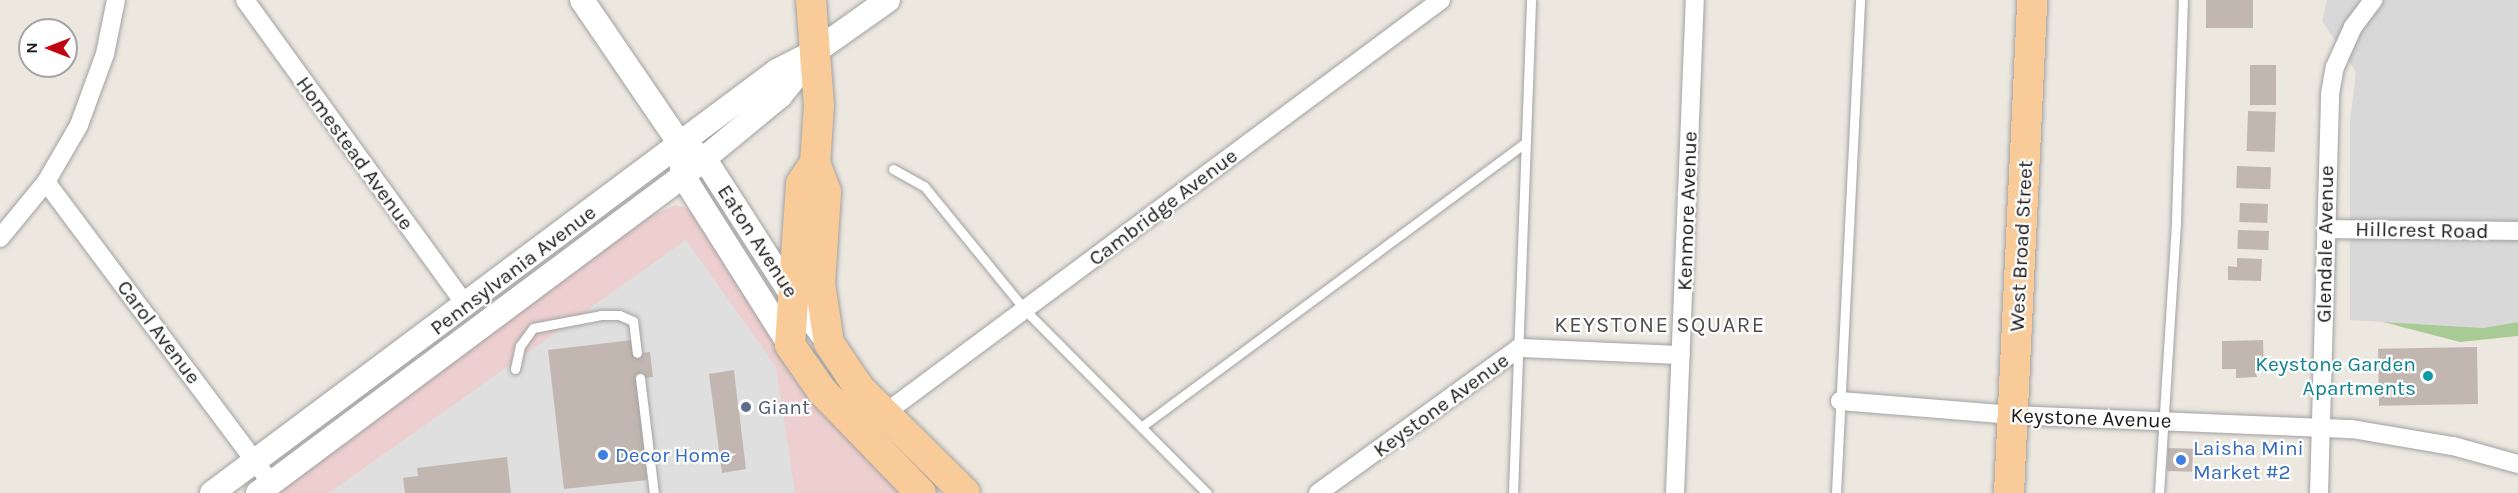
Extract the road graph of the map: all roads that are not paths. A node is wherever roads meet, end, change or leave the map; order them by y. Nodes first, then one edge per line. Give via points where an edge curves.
1 (116, 0) edge
2 (245, 0) edge
3 (582, 0) edge
4 (811, 0) edge
5 (888, 0) edge
6 (1441, 0) edge
7 (1531, 0) edge
8 (1695, 0) edge
9 (1860, 0) edge
10 (2032, 0) edge
11 (2183, 0) edge
12 (2373, 0) edge
13 (816, 51) junction
14 (1526, 142) junction
15 (681, 145) junction
16 (704, 158) junction
17 (815, 163) junction
18 (893, 169) dead end
19 (682, 176) junction
20 (46, 182) junction
21 (2326, 229) junction
22 (2518, 231) edge
23 (0, 238) edge
24 (792, 295) junction
25 (466, 304) junction
26 (1024, 310) junction
27 (829, 343) junction
28 (790, 345) junction
29 (1519, 348) junction
30 (637, 353) dead end
31 (1681, 355) junction
32 (515, 369) dead end
33 (640, 378) dead end
34 (1840, 401) junction
35 (884, 414) junction
36 (2013, 415) junction
37 (2162, 421) junction
38 (2321, 427) junction
39 (1141, 428) junction
40 (256, 461) junction
41 (2518, 464) edge
42 (264, 488) edge
43 (212, 493) edge
44 (654, 493) edge
45 (921, 493) edge
46 (965, 493) edge
47 (1207, 493) edge
48 (1318, 493) edge
49 (1513, 493) edge
50 (1675, 493) edge
51 (1836, 493) edge
52 (2009, 493) edge
53 (2158, 493) edge
54 (2319, 493) edge

1 - 20 street via 94,90
2 - 25 street, Homestead Avenue
3 - 15 street, Eaton Avenue
4 - 13 main road
5 - 13 street, Pennsylvania Avenue
6 - 26 street, Cambridge Avenue
7 - 14 lane
8 - 31 street, Kenmore Avenue
9 - 34 lane
10 - 36 main road, West Broad Street
11 - 37 lane via 2176,220
12 - 21 street, Glendale Avenue via 2353,27 2335,67 2327,121
13 - 15 street, Pennsylvania Avenue via 777,72
13 - 16 street, Pennsylvania Avenue via 780,96
13 - 17 main road
14 - 29 lane
14 - 39 lane
15 - 16 street, Eaton Avenue
15 - 19 street
15 - 25 street, Pennsylvania Avenue
16 - 19 street, Pennsylvania Avenue
16 - 24 street, Eaton Avenue
17 - 24 main road via 801,184
17 - 27 main road via 826,192 820,284
18 - 26 lane via 924,186 939,202
19 - 28 street, Eaton Avenue
19 - 42 street, Pennsylvania Avenue
20 - 23 street
20 - 40 street, Carol Avenue
21 - 22 street, Hillcrest Road
21 - 38 street, Glendale Avenue
24 - 27 street, Eaton Avenue
24 - 28 main road
25 - 40 street, Pennsylvania Avenue
26 - 35 street, Cambridge Avenue
26 - 39 lane
27 - 35 main road via 859,388
28 - 45 main road via 822,391
29 - 31 street, Keystone Avenue
29 - 48 street, Keystone Avenue
29 - 49 lane
30 - 32 lane via 633,321 620,315 601,315 533,328 520,346
31 - 50 street, Kenmore Avenue
33 - 44 lane
34 - 36 street, Keystone Avenue
34 - 51 lane
35 - 46 main road
36 - 37 street, Keystone Avenue
36 - 52 main road, West Broad Street
37 - 38 street, Keystone Avenue
37 - 53 lane
38 - 41 street, Keystone Avenue via 2403,435
38 - 54 street, Glendale Avenue
39 - 47 lane
40 - 42 street, Carol Avenue
40 - 43 street, Pennsylvania Avenue

